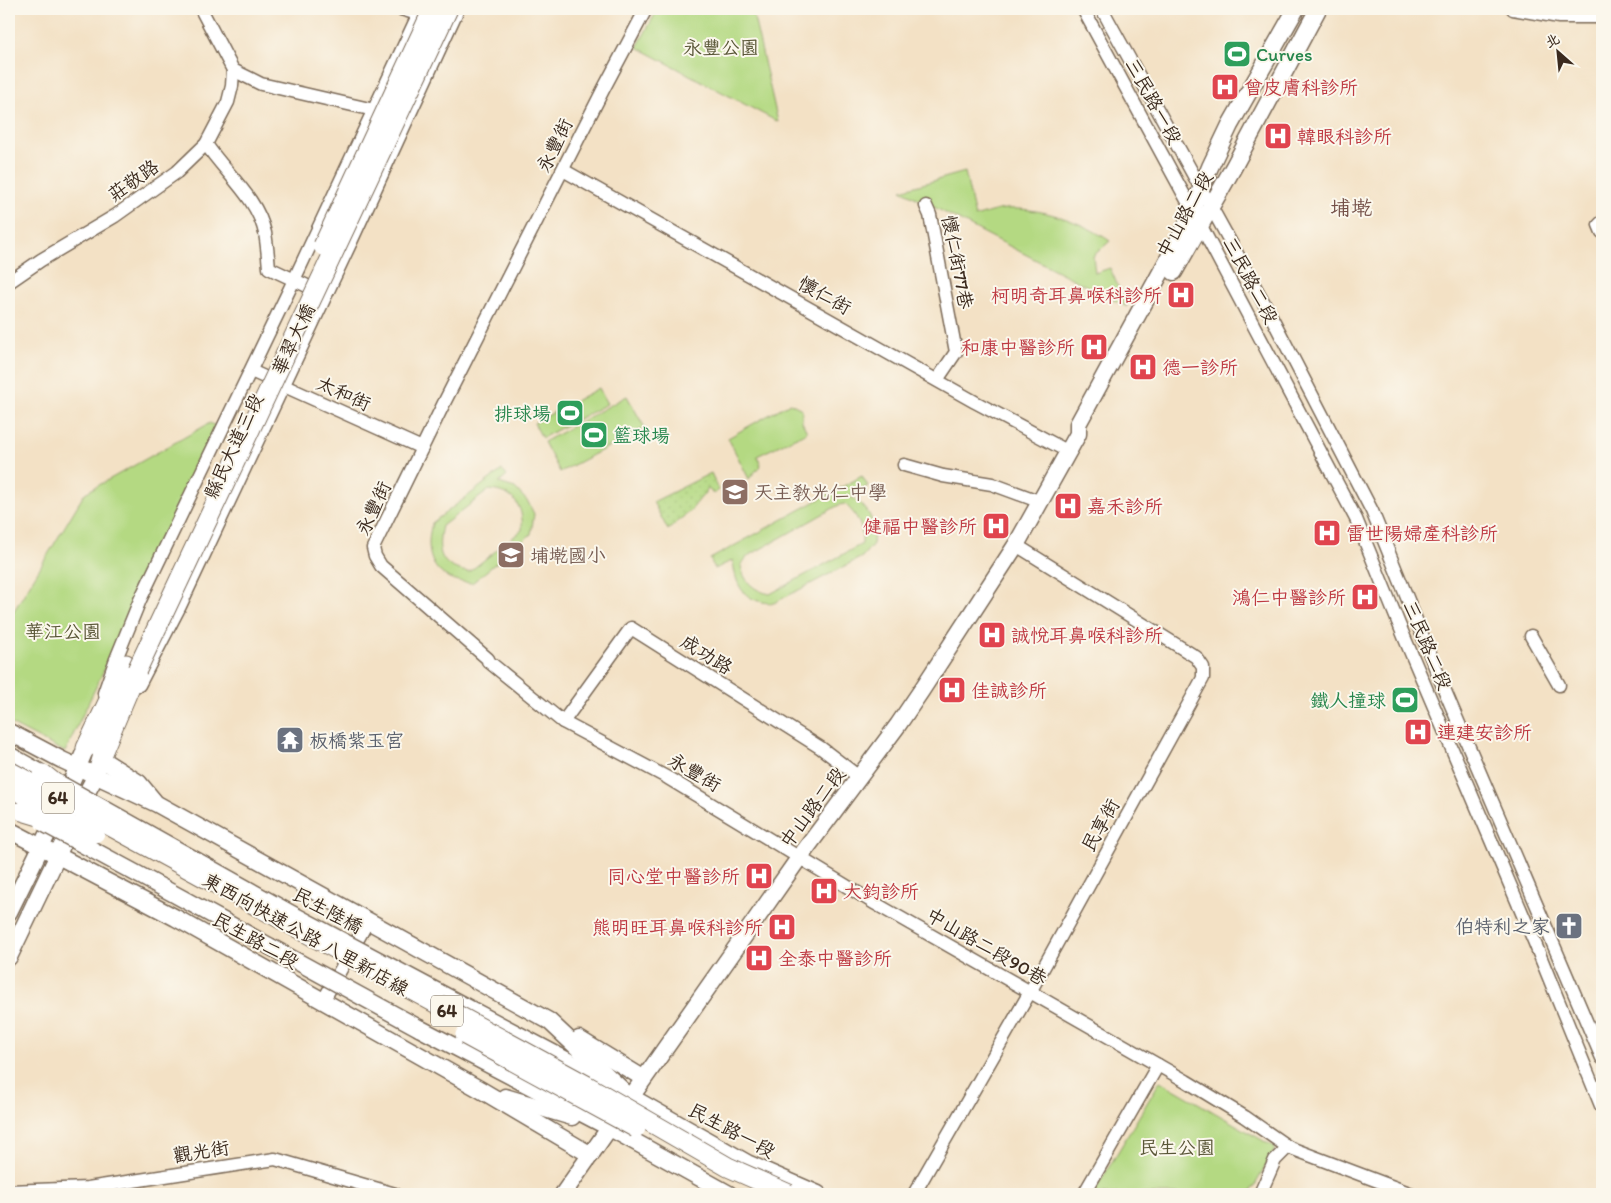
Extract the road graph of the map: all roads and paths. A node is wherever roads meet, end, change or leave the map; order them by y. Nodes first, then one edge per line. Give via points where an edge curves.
1 (201, 9) edge
2 (401, 9) edge
3 (448, 9) edge
4 (458, 9) edge
5 (646, 9) edge
6 (1083, 9) edge
7 (1102, 9) edge
8 (1296, 9) edge
9 (1318, 9) edge
10 (1513, 9) edge
11 (424, 11) edge
12 (1602, 17) edge
13 (233, 70) junction
14 (374, 110) junction
15 (206, 144) junction
16 (563, 170) junction
17 (1201, 190) junction
18 (926, 206) dead end
19 (1212, 208) junction
20 (1192, 210) junction
21 (1602, 222) edge
22 (1201, 226) junction
23 (1602, 232) edge
24 (293, 280) junction
25 (9, 282) edge
26 (326, 294) junction
27 (250, 371) junction
28 (937, 380) junction
29 (283, 386) junction
30 (1079, 434) junction
31 (422, 448) junction
32 (1069, 452) junction
33 (904, 465) dead end
34 (1041, 502) junction
35 (1016, 545) junction
36 (1531, 636) dead end
37 (132, 667) junction
38 (1559, 686) dead end
39 (563, 722) junction
40 (9, 732) edge
41 (96, 753) junction
42 (9, 755) edge
43 (77, 768) junction
44 (9, 771) edge
45 (43, 774) junction
46 (95, 777) junction
47 (859, 777) junction
48 (9, 787) edge
49 (157, 804) junction
50 (15, 807) edge
51 (101, 829) junction
52 (9, 830) edge
53 (40, 848) junction
54 (58, 857) junction
55 (799, 858) junction
56 (9, 912) edge
57 (368, 920) junction
58 (9, 957) edge
59 (1030, 992) junction
60 (323, 1001) junction
61 (549, 1020) junction
62 (1602, 1058) edge
63 (1158, 1065) junction
64 (643, 1078) junction
65 (481, 1090) junction
66 (630, 1097) junction
67 (1602, 1108) edge
68 (610, 1128) junction
69 (1288, 1147) junction
70 (591, 1155) junction
71 (9, 1191) edge
72 (395, 1194) edge
73 (563, 1194) edge
74 (729, 1194) edge
75 (758, 1194) edge
76 (789, 1194) edge
77 (818, 1194) edge
78 (914, 1194) edge
79 (1084, 1194) edge
80 (1260, 1194) edge
81 (1412, 1194) edge

1 - 13 street
2 - 11 street
3 - 37 highway, 華翠大橋, bridge
4 - 26 street, 縣民大道三段
5 - 16 street, 永豐街
6 - 20 street, 三民路一段
7 - 17 street, 三民路一段
8 - 17 main road, 中山路二段 via 1230,126
9 - 19 main road, 中山路二段
10 - 12 street via 1559,17
11 - 14 street, 縣民大道三段
11 - 37 highway, 華翠大橋, bridge
13 - 14 street via 261,84
13 - 15 street, 莊敬路 via 228,102
14 - 24 street, 縣民大道三段
15 - 24 street via 254,207 265,232 269,268
15 - 25 street, 莊敬路 via 177,172 115,216
16 - 28 street, 懷仁街
16 - 31 street, 永豐街
17 - 19 street, 三民路一段
17 - 20 main road, 中山路二段
18 - 28 street, 懷仁街77巷 via 956,352
19 - 22 main road, 中山路二段
19 - 62 street, 三民路二段 via 1372,511 1442,684
20 - 22 street, 三民路二段
20 - 30 main road, 中山路二段 via 1078,424
21 - 23 street via 1599,225
22 - 30 main road, 中山路二段 via 1086,428
22 - 67 street, 三民路二段 via 1356,519
24 - 26 street
24 - 27 street, 縣民大道三段
26 - 29 street, 縣民大道三段
27 - 29 street, 太和街
27 - 41 street, 縣民大道三段 via 140,600 116,658
28 - 32 street, 懷仁街
29 - 31 street, 太和街
29 - 41 street, 縣民大道三段 via 180,606
30 - 32 main road, 中山路二段
31 - 39 street, 永豐街 via 374,548 375,556 383,568 488,661
32 - 34 main road, 中山路二段
33 - 34 street via 943,476 992,484
34 - 35 main road, 中山路二段
35 - 47 main road, 中山路二段 via 921,691
35 - 59 street, 民享街 via 1196,657 1203,667 1203,678
36 - 38 street
37 - 41 highway
39 - 47 street, 成功路 via 631,628 821,748
39 - 55 street, 永豐街 via 668,778
40 - 43 main road
41 - 43 main road, 縣民大道三段
41 - 46 main road, 縣民大道三段
41 - 49 main road via 139,782
42 - 45 main road, 民生陸橋
43 - 46 main road
43 - 53 main road, 縣民大道三段
44 - 51 highway, 東西向快速公路 八里新店線 / 64, bridge
45 - 51 highway, bridge
45 - 66 main road, 民生陸橋, bridge via 288,912
46 - 49 main road
46 - 54 main road, 縣民大道三段
47 - 55 main road, 中山路二段
48 - 51 highway, 東西向快速公路 八里新店線 / 64, bridge
49 - 57 main road
50 - 51 highway, bridge
50 - 68 main road, bridge via 419,1028
51 - 75 highway, 東西向快速公路 八里新店線 / 64, bridge
51 - 76 highway, 東西向快速公路 八里新店線 / 64, bridge via 586,1085 728,1167
52 - 53 main road, 民生路二段
53 - 54 main road, 民生路二段
53 - 56 main road, 縣民大道三段
54 - 58 main road, 縣民大道三段
54 - 60 main road, 民生路二段
55 - 59 street, 中山路二段90巷
55 - 64 main road, 中山路二段
57 - 60 street
57 - 61 main road
59 - 63 street, 中山路二段90巷
59 - 78 street, 民享街
60 - 65 main road, 民生路二段
61 - 64 main road
61 - 66 main road
63 - 69 street, 中山路二段90巷
63 - 79 street
64 - 66 main road, 中山路二段
65 - 68 main road, 民生路二段
65 - 70 main road, 民生路二段
66 - 68 main road, 中山路二段
66 - 77 main road, 民生路一段 via 747,1163
68 - 70 main road, 中山路二段
68 - 74 main road
69 - 80 street via 1275,1160
69 - 81 street, 中山路二段90巷
70 - 73 main road, 中山路二段
71 - 72 street, 觀光街 via 88,1188 275,1158

